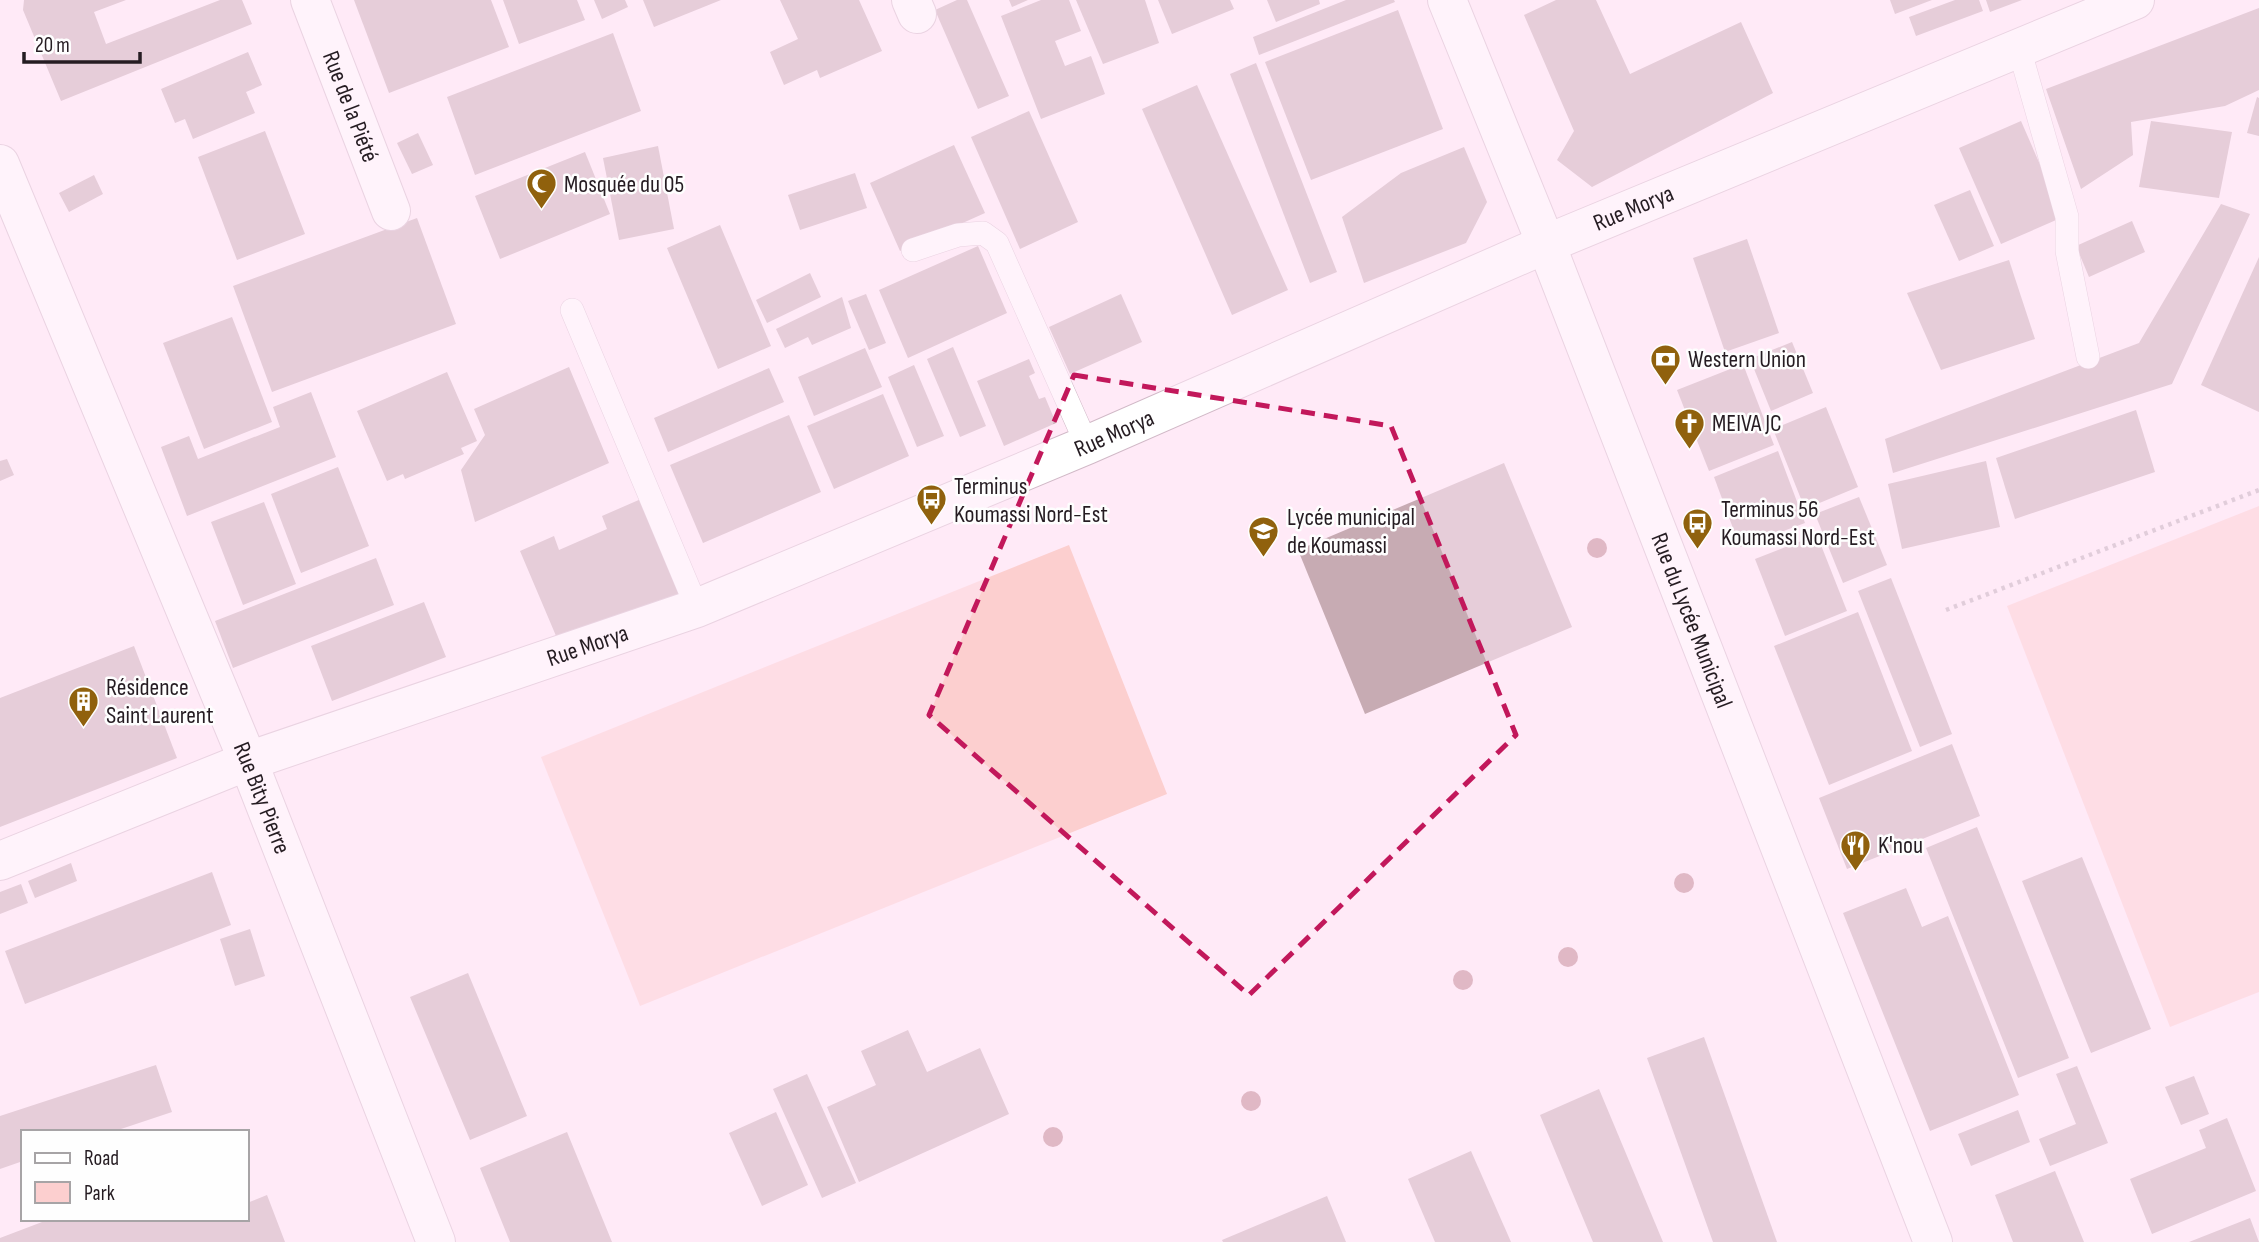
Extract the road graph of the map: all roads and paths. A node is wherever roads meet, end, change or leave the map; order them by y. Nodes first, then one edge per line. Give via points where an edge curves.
1 (310, 0) edge
2 (1447, 0) edge
3 (2135, 0) edge
4 (2019, 48) junction
5 (0, 164) edge
6 (391, 211) dead end
7 (1546, 244) junction
8 (913, 250) dead end
9 (572, 310) dead end
10 (2088, 357) dead end
11 (1087, 445) junction
12 (2259, 490) edge
13 (697, 608) junction
14 (1945, 610) dead end
15 (248, 761) junction
16 (0, 861) edge
17 (436, 1242) edge
18 (1933, 1242) edge

1 - 6 street, Rue de la Piété
2 - 7 street, Rue du Lycée Municipal
3 - 4 street, Rue Morya
4 - 7 street, Rue Morya
4 - 10 lane via 2067,217 2067,251
5 - 15 street, Rue Bity Pierre
7 - 11 street, Rue Morya
7 - 18 street, Rue du Lycée Municipal
8 - 11 lane via 958,234 983,233 997,243
9 - 13 lane
11 - 13 street, Rue Morya
12 - 14 path
13 - 15 street, Rue Morya
15 - 16 street, Rue Morya
15 - 17 street, Rue Bity Pierre

